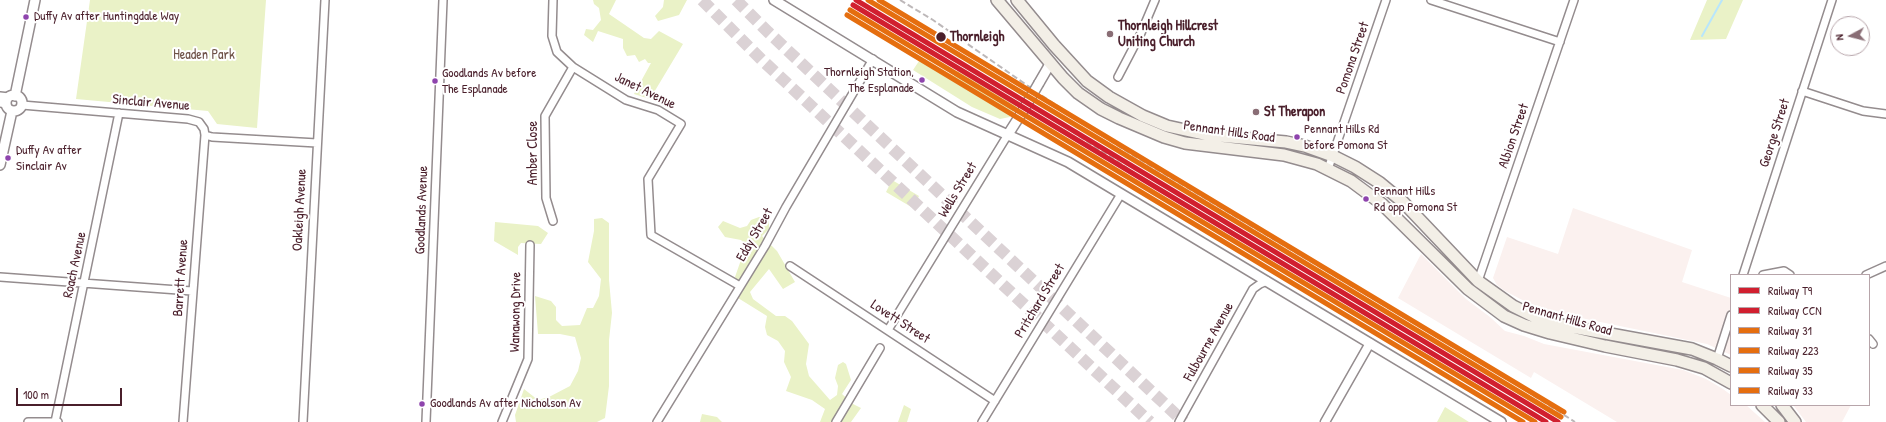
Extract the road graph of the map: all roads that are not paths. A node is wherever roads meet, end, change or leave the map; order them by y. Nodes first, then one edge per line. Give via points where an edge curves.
1 (35, 0) edge
2 (324, 0) edge
3 (443, 0) edge
4 (553, 0) edge
5 (774, 0) edge
6 (997, 0) edge
7 (1155, 0) edge
8 (1386, 0) edge
9 (1431, 0) edge
10 (1574, 0) edge
11 (1832, 0) edge
12 (1022, 3) edge
13 (1036, 23) junction
14 (1560, 42) junction
15 (872, 59) junction
16 (1050, 64) junction
17 (573, 67) junction
18 (1118, 77) dead end
19 (1802, 91) junction
20 (7, 101) edge
21 (22, 105) joint
22 (119, 113) junction
23 (1886, 114) edge
24 (204, 135) junction
25 (1007, 136) junction
26 (317, 143) junction
27 (1333, 156) junction
28 (0, 166) edge
29 (1328, 169) junction
30 (1121, 194) junction
31 (553, 221) dead end
32 (530, 245) dead end
33 (790, 266) dead end
34 (1886, 266) edge
35 (1743, 274) edge
36 (1768, 274) edge
37 (1788, 274) edge
38 (1868, 274) edge
39 (0, 277) edge
40 (1267, 281) junction
41 (1478, 281) junction
42 (84, 283) junction
43 (740, 286) junction
44 (192, 291) junction
45 (1730, 318) edge
46 (888, 330) junction
47 (1370, 343) junction
48 (880, 348) dead end
49 (1717, 359) junction
50 (1730, 366) edge
51 (1730, 382) edge
52 (995, 401) junction
53 (1763, 406) edge
54 (1783, 406) edge
55 (28, 422) edge
56 (55, 422) edge
57 (58, 422) edge
58 (183, 422) edge
59 (303, 422) edge
60 (426, 422) edge
61 (502, 422) edge
62 (657, 422) edge
63 (836, 422) edge
64 (982, 422) edge
65 (1180, 422) edge
66 (1325, 422) edge
67 (1501, 422) edge
68 (1779, 422) edge
69 (1795, 422) edge

1 - 20 main road
2 - 26 street, Oakleigh Avenue
3 - 60 street, Goodlands Avenue
4 - 17 street, Janet Avenue via 552,36 557,52
5 - 15 main road
6 - 16 highway, Pennant Hills Road
7 - 18 street
8 - 27 street, Pomona Street
9 - 14 street
10 - 14 street, Albion Street
11 - 19 street, George Street
12 - 13 highway, Pennant Hills Road
13 - 16 highway via 1053,57
13 - 27 highway, Pennant Hills Road via 1087,81 1108,97 1143,116 1188,131 1286,142
14 - 41 street, Albion Street
15 - 25 main road via 957,112
15 - 43 street, Eddy Street
16 - 25 main road, Wells Street, bridge
16 - 29 highway, Pennant Hills Road via 1078,92 1102,109 1157,135 1185,143 1284,155
17 - 31 street, Amber Close via 545,116 546,198
17 - 43 street, Janet Avenue via 626,100 658,110 681,124 648,179 651,235
19 - 23 street via 1863,111
19 - 35 street, George Street
20 - 21 main road via 19,109
20 - 28 main road
21 - 22 street, Sinclair Avenue
22 - 24 street, Sinclair Avenue via 194,120 202,126
22 - 42 street, Roach Avenue
24 - 26 street
24 - 44 street, Barrett Avenue
25 - 30 main road via 1068,162
25 - 46 street, Wells Street
26 - 59 street, Oakleigh Avenue
27 - 29 street, Pomona Street
27 - 41 highway, Pennant Hills Road via 1380,183 1403,202
29 - 51 highway, Pennant Hills Road via 1366,191 1382,204 1468,290 1504,316 1550,333 1691,364
30 - 40 main road
30 - 52 street, Pritchard Street
32 - 61 street, Wanawong Drive via 528,359
33 - 46 street, Lovett Street
34 - 38 street
36 - 37 street via 1784,271
39 - 42 street
40 - 47 main road
40 - 65 street, Fulbourne Avenue via 1253,289
41 - 49 highway, Pennant Hills Road via 1513,306 1537,318 1561,325 1692,349
42 - 44 street
42 - 56 street, Roach Avenue
43 - 62 street, Eddy Street
44 - 58 street, Barrett Avenue
45 - 49 street
46 - 52 street, Lovett Street
47 - 66 street
47 - 67 main road
48 - 63 street
49 - 50 highway, Pennant Hills Road
52 - 64 street, Pritchard Street
53 - 68 highway
54 - 69 highway
55 - 56 street
56 - 57 street

